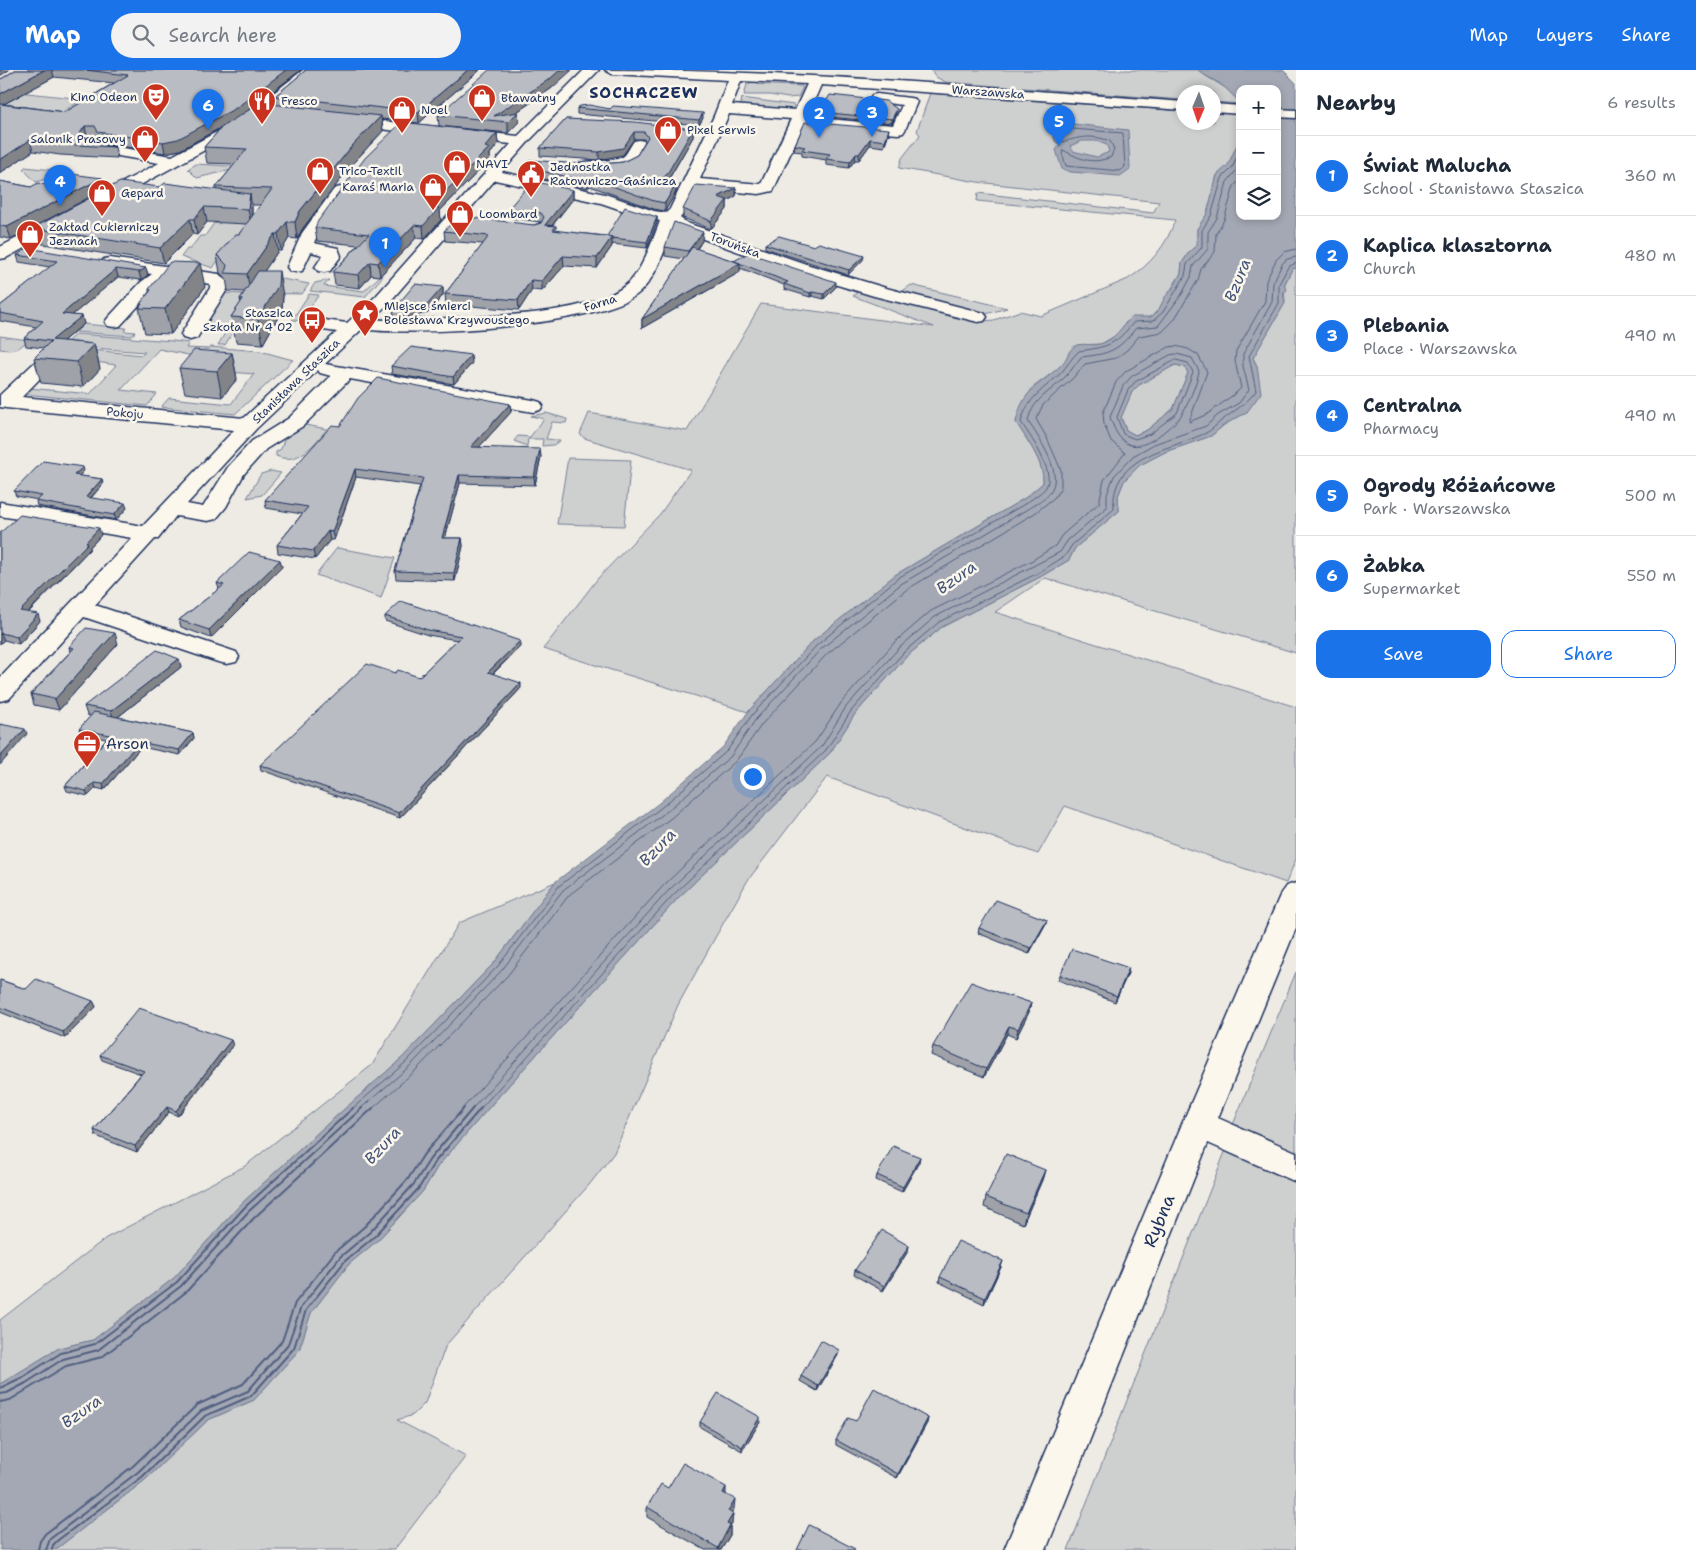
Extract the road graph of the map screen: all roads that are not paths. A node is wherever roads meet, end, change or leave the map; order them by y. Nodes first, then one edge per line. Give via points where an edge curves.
1 (311, 70) edge
2 (592, 70) edge
3 (612, 70) edge
4 (795, 70) edge
5 (736, 76) junction
6 (781, 78) junction
7 (814, 86) junction
8 (1176, 105) edge
9 (724, 108) junction
10 (1221, 108) edge
11 (1236, 110) edge
12 (259, 111) junction
13 (1281, 112) edge
14 (278, 114) edge
15 (1296, 114) edge
16 (807, 117) junction
17 (333, 120) edge
18 (435, 120) dead end
19 (482, 124) edge
20 (398, 127) junction
21 (423, 130) junction
22 (471, 135) junction
23 (92, 142) edge
24 (382, 143) edge
25 (640, 144) edge
26 (517, 153) junction
27 (174, 160) junction
28 (571, 165) edge
29 (131, 169) dead end
30 (152, 172) junction
31 (492, 175) junction
32 (348, 181) edge
33 (689, 183) junction
34 (453, 218) junction
35 (669, 218) junction
36 (474, 220) edge
37 (305, 246) junction
38 (4, 249) edge
39 (39, 250) edge
40 (94, 260) edge
41 (296, 267) dead end
42 (324, 267) dead end
43 (169, 272) junction
44 (978, 317) dead end
45 (114, 322) dead end
46 (316, 324) dead end
47 (354, 326) junction
48 (190, 334) dead end
49 (42, 366) edge
50 (311, 366) junction
51 (346, 372) junction
52 (3, 401) edge
53 (533, 406) dead end
54 (249, 425) junction
55 (0, 509) edge
56 (172, 509) junction
57 (150, 534) junction
58 (82, 608) junction
59 (226, 657) dead end
60 (0, 693) edge
61 (1296, 894) edge
62 (1199, 1124) junction
63 (1296, 1168) edge
64 (1025, 1550) edge

1 - 12 street
2 - 26 street, Stanisława Staszica
3 - 5 street, Warszawska
4 - 6 street via 791,76
5 - 6 street, Warszawska
5 - 9 street, Farna
6 - 7 street, Warszawska
7 - 8 street, Warszawska via 910,80
7 - 16 street
7 - 16 street via 910,102 898,130
9 - 16 street
9 - 33 street, Farna via 707,132
10 - 11 street
12 - 14 street
12 - 27 street via 227,134
13 - 15 street
16 - 33 street via 767,188
17 - 20 street
18 - 21 street
19 - 22 street
20 - 21 street
20 - 24 street
21 - 22 street
22 - 26 street
23 - 27 street via 90,146 94,148
25 - 28 street via 629,160 618,164
26 - 31 street, Stanisława Staszica
27 - 30 street
29 - 30 street
30 - 38 street
31 - 34 street, Stanisława Staszica
31 - 35 street, Toruńska via 583,193
32 - 37 street via 310,233
33 - 35 street, Farna via 677,212
34 - 36 street
34 - 47 street, Stanisława Staszica via 382,300
35 - 44 street, Toruńska via 686,228 800,268
35 - 47 street, Farna via 637,285 615,300 567,312 503,320
37 - 41 street
37 - 42 street via 332,252
38 - 39 street
40 - 43 street
43 - 45 street via 147,286
43 - 48 street via 213,278 220,284
46 - 47 street, Farna
47 - 50 street, Stanisława Staszica
49 - 52 street
50 - 51 street
50 - 54 street, Stanisława Staszica
51 - 53 street
51 - 56 street via 296,422 260,445 235,471 208,514
52 - 54 street, Pokoju
54 - 56 street, Stanisława Staszica
55 - 57 street
56 - 57 street, Stanisława Staszica
57 - 58 street, Stanisława Staszica
58 - 59 street
58 - 60 street, Stanisława Staszica
61 - 62 street, Rybna
62 - 63 street
62 - 64 street, Rybna

